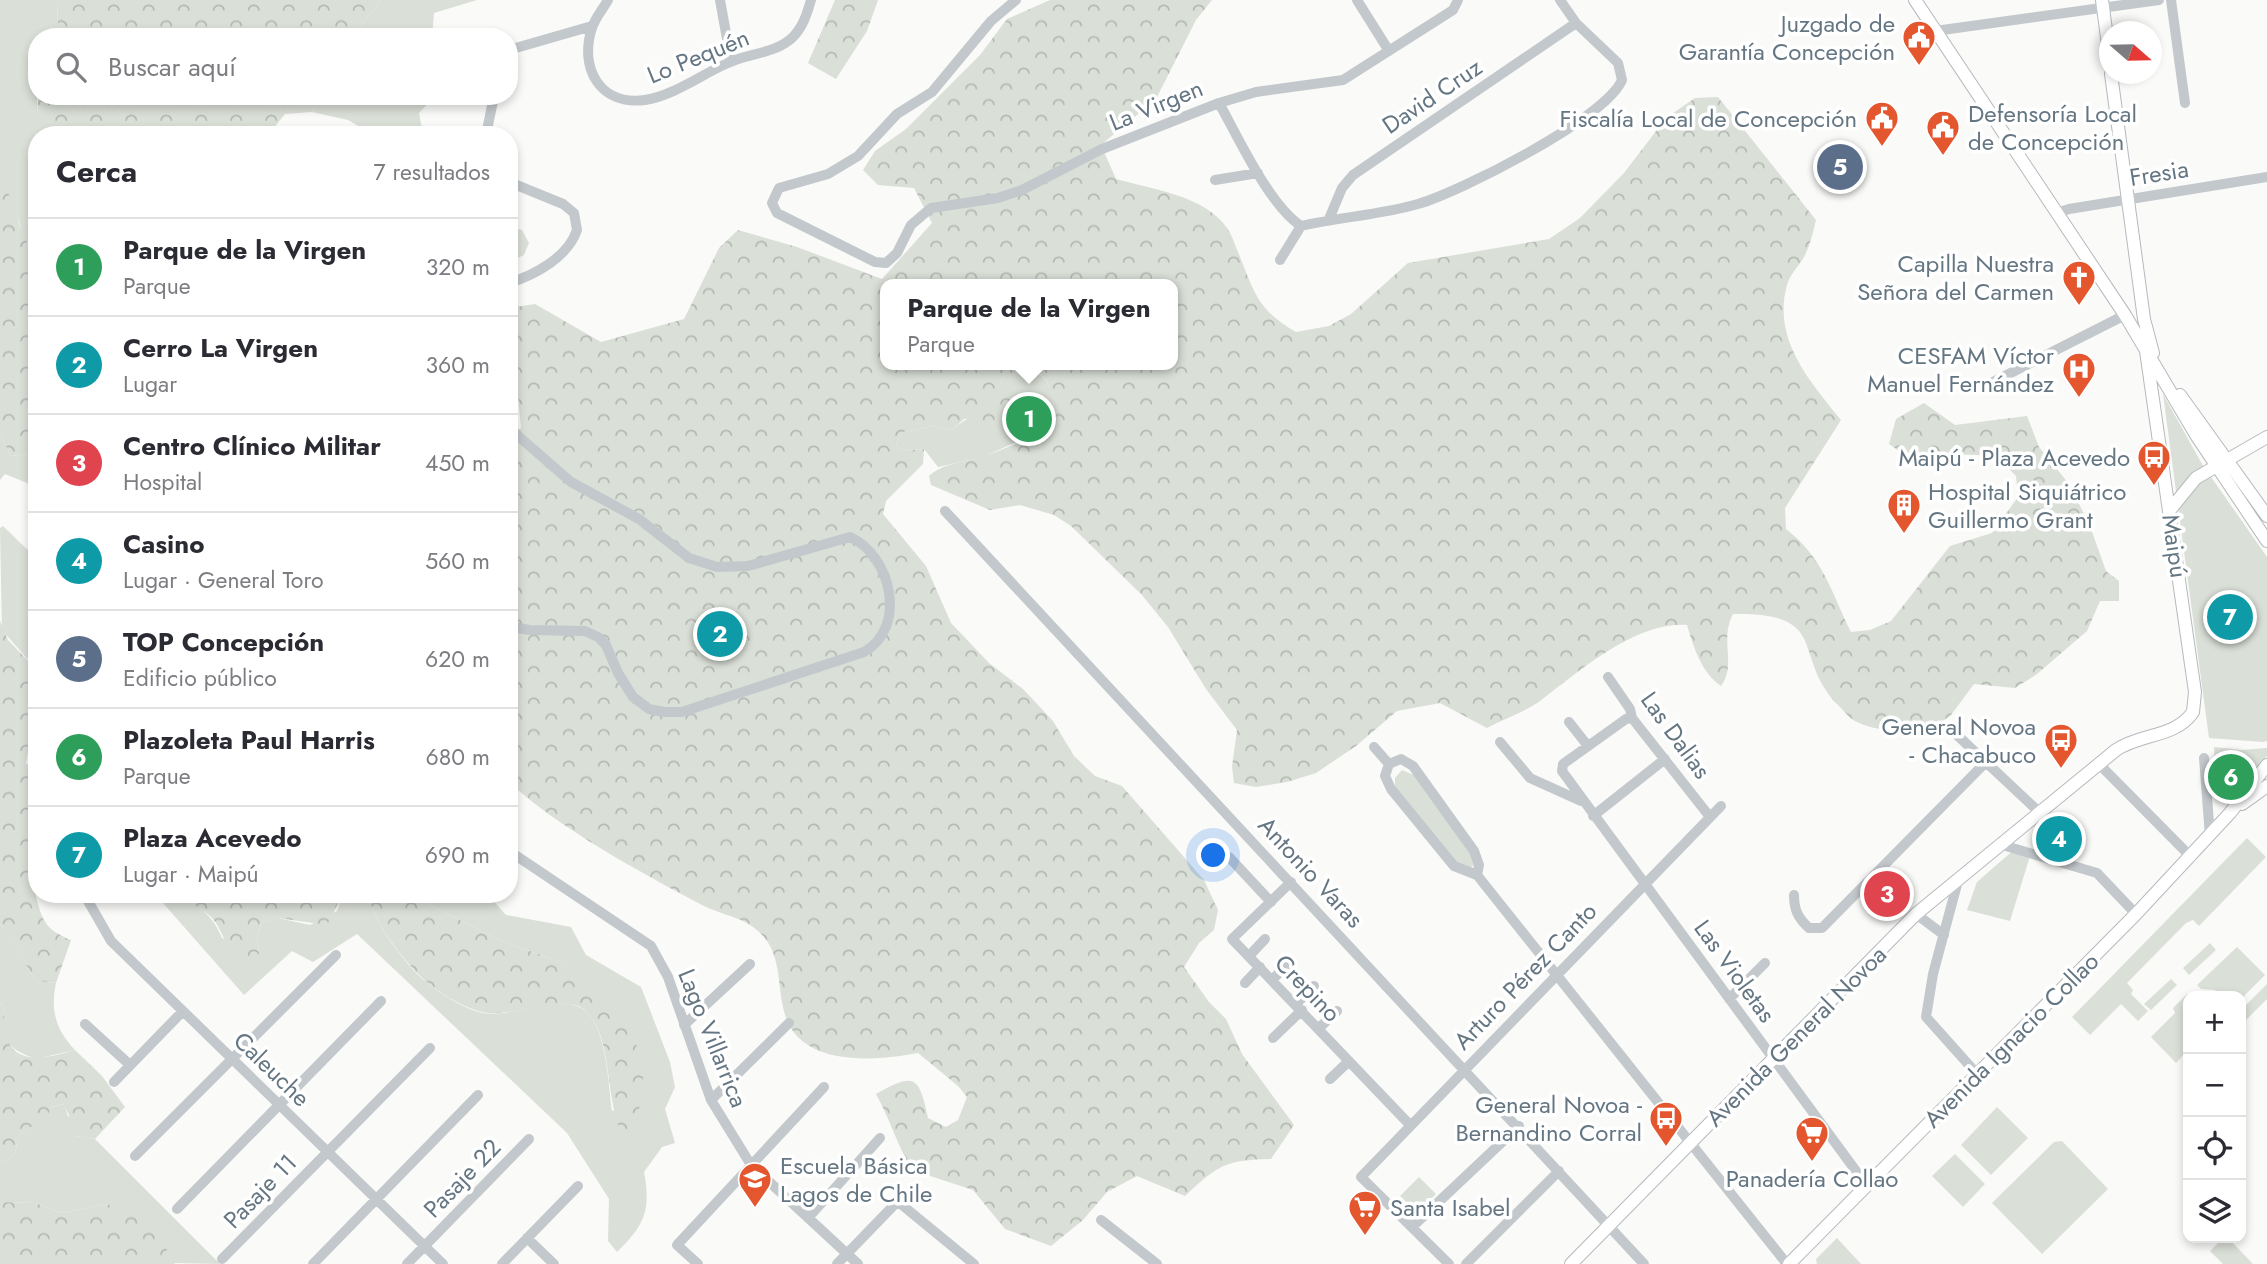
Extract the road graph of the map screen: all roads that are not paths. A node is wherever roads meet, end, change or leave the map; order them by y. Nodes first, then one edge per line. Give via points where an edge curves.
1 (608, 0) edge
2 (720, 0) edge
3 (811, 0) edge
4 (1016, 0) edge
5 (1357, 0) edge
6 (1458, 0) edge
7 (1560, 0) edge
8 (1915, 0) edge
9 (2159, 0) edge
10 (2171, 0) edge
11 (2102, 4) edge
12 (1576, 23) junction
13 (592, 26) junction
14 (1935, 31) junction
15 (518, 47) edge
16 (1389, 51) junction
17 (731, 61) junction
18 (2112, 84) edge
19 (1219, 103) junction
20 (2185, 103) dead end
21 (492, 105) edge
22 (488, 126) edge
23 (1258, 173) junction
24 (2267, 177) edge
25 (1215, 180) dead end
26 (518, 186) edge
27 (2127, 199) junction
28 (2057, 213) junction
29 (1329, 219) junction
30 (1301, 226) junction
31 (1280, 260) dead end
32 (518, 280) edge
33 (2141, 297) junction
34 (2125, 314) junction
35 (2149, 352) junction
36 (1989, 384) dead end
37 (518, 436) edge
38 (2267, 437) edge
39 (2222, 463) junction
40 (945, 511) dead end
41 (2169, 511) junction
42 (2267, 516) edge
43 (2267, 541) edge
44 (518, 628) edge
45 (1608, 677) dead end
46 (1632, 718) junction
47 (1569, 722) dead end
48 (2171, 731) joint
49 (1957, 735) dead end
50 (1500, 741) dead end
51 (1588, 746) junction
52 (1374, 747) dead end
53 (2204, 758) dead end
54 (1665, 759) junction
55 (1986, 762) junction
56 (2098, 763) junction
57 (1389, 764) junction
58 (2267, 765) edge
59 (2267, 786) edge
60 (1582, 801) junction
61 (1721, 806) dead end
62 (2038, 811) junction
63 (2231, 813) junction
64 (1593, 816) junction
65 (1710, 817) junction
66 (2210, 836) junction
67 (1999, 844) junction
68 (518, 856) edge
69 (1229, 857) dead end
70 (2191, 857) junction
71 (1476, 875) junction
72 (1959, 876) junction
73 (1291, 882) junction
74 (1644, 884) junction
75 (1794, 895) dead end
76 (1271, 902) junction
77 (89, 903) edge
78 (1916, 914) junction
79 (2136, 914) junction
80 (1944, 934) junction
81 (1265, 939) dead end
82 (336, 955) dead end
83 (1249, 956) junction
84 (1290, 962) dead end
85 (1765, 963) dead end
86 (750, 964) dead end
87 (1260, 967) junction
88 (1556, 975) junction
89 (1272, 980) junction
90 (1245, 983) dead end
91 (1314, 986) dead end
92 (1729, 999) junction
93 (381, 1001) dead end
94 (1299, 1007) junction
95 (1337, 1010) dead end
96 (183, 1011) junction
97 (789, 1023) dead end
98 (85, 1024) dead end
99 (684, 1025) junction
100 (1319, 1028) junction
101 (1273, 1038) dead end
102 (430, 1048) dead end
103 (231, 1057) junction
104 (1773, 1058) junction
105 (1349, 1061) junction
106 (130, 1065) junction
107 (1465, 1068) junction
108 (1977, 1074) junction
109 (1330, 1079) dead end
110 (114, 1082) dead end
111 (824, 1087) dead end
112 (478, 1095) dead end
113 (711, 1100) junction
114 (279, 1104) junction
115 (1410, 1125) junction
116 (1519, 1126) junction
117 (880, 1138) dead end
118 (529, 1139) dead end
119 (1690, 1143) junction
120 (327, 1152) junction
121 (135, 1156) dead end
122 (751, 1165) junction
123 (1559, 1171) junction
124 (578, 1186) dead end
125 (1867, 1186) junction
126 (376, 1199) junction
127 (177, 1209) dead end
128 (808, 1218) junction
129 (1101, 1220) dead end
130 (1609, 1226) junction
131 (1412, 1227) junction
132 (527, 1238) junction
133 (425, 1246) junction
134 (847, 1253) junction
135 (222, 1259) dead end
136 (313, 1264) edge
137 (408, 1264) edge
138 (443, 1264) edge
139 (502, 1264) edge
140 (554, 1264) edge
141 (698, 1264) edge
142 (837, 1264) edge
143 (858, 1264) edge
144 (974, 1264) edge
145 (1157, 1264) edge
146 (1449, 1264) edge
147 (1466, 1264) edge
148 (1571, 1264) edge
149 (1644, 1264) edge
150 (1788, 1264) edge

1 - 13 street
2 - 17 street
3 - 17 street, Lo Pequén via 803,25 785,43
4 - 19 street, La Virgen via 991,21 932,92 897,114 858,156 828,174 775,192 774,209 782,218 880,263 894,258 911,225 932,208 1022,190 1102,149
5 - 16 street
6 - 16 street, La Virgen via 1453,10
7 - 12 street
8 - 14 main road
9 - 11 street
10 - 20 street
11 - 14 street
12 - 29 street, David Cruz via 1353,175
12 - 29 street via 1622,69 1620,85 1601,107 1446,194 1397,209
13 - 15 street
13 - 17 street, Lo Pequén via 587,52 591,77 602,90 621,98 646,100
14 - 28 main road
16 - 19 street, La Virgen via 1343,80 1256,92
18 - 27 main road, Maipú
19 - 23 street
21 - 22 street
23 - 25 street
23 - 30 street
24 - 27 street, Fresia
26 - 32 street via 563,204 574,213 577,230 563,252
27 - 28 street, Fresia
27 - 33 main road, Maipú
28 - 34 main road
29 - 30 street
30 - 31 street
33 - 34 main road
33 - 35 main road, Maipú
34 - 35 main road
34 - 36 street
35 - 39 main road
35 - 41 main road, Maipú
37 - 44 street via 571,482 639,519 689,558 717,567 748,566 850,537 862,542 874,553 885,576 891,612 885,631 864,652 682,712 649,709 633,697 607,645 598,637 586,631
38 - 39 main road
39 - 41 main road via 2189,484
39 - 42 main road
39 - 43 main road
40 - 73 street, Antonio Varas
41 - 48 main road, Maipú via 2196,698 2189,718
45 - 46 street, Las Dalias
46 - 51 street
46 - 54 street, Las Dalias
47 - 51 street
48 - 56 main road, Avenida General Novoa via 2130,741
49 - 55 street
50 - 60 street via 1530,778
51 - 60 street, Las Violetas via 1561,767
52 - 57 street
53 - 66 street
54 - 64 street
54 - 65 street, Las Dalias
55 - 62 street
55 - 75 street via 1822,928 1809,928 1801,921
56 - 62 main road, Avenida General Novoa
56 - 70 street
57 - 71 street via 1385,776 1391,789 1454,866
57 - 71 street via 1401,759 1413,766 1474,851 1479,865
58 - 63 main road, Avenida Ignacio Collao
59 - 63 main road, Avenida Ignacio Collao
60 - 64 street, Las Violetas
61 - 65 street, Arturo Pérez Canto
62 - 67 main road, Avenida General Novoa
63 - 66 main road, Avenida Ignacio Collao
64 - 74 street, Las Violetas
65 - 74 street, Arturo Pérez Canto
66 - 70 main road, Avenida Ignacio Collao
67 - 72 main road, Avenida General Novoa
67 - 79 street via 2097,873
68 - 99 street, Lago Villarrica via 650,946 668,977
69 - 76 street
70 - 79 main road, Avenida Ignacio Collao
71 - 88 street
72 - 78 main road, Avenida General Novoa
72 - 80 street
73 - 76 street, Crepino
73 - 107 street, Antonio Varas
74 - 88 street, Arturo Pérez Canto
74 - 92 street, Las Violetas
76 - 83 street, Crepino via 1232,939
77 - 96 street, Caleuche via 111,941
78 - 80 street
78 - 104 main road, Avenida General Novoa
79 - 108 main road, Avenida Ignacio Collao
80 - 108 street via 1926,1017
81 - 83 street
82 - 103 street
83 - 87 street, Crepino
84 - 89 street
85 - 92 street
86 - 99 street
87 - 89 street, Crepino
87 - 90 street
88 - 107 street, Arturo Pérez Canto
88 - 119 street
89 - 94 street, Crepino
91 - 94 street
92 - 104 street, Las Violetas
93 - 114 street
94 - 100 street, Crepino
94 - 101 street
95 - 100 street
96 - 103 street, Caleuche
96 - 106 street
97 - 113 street
98 - 106 street
99 - 113 street, Lago Villarrica
100 - 105 street, Crepino
102 - 120 street, Pasaje 11
103 - 114 street, Caleuche
103 - 121 street
104 - 119 main road, Avenida General Novoa
104 - 125 street, Las Violetas
105 - 109 street
105 - 115 street, Crepino
106 - 110 street
107 - 115 street, Arturo Pérez Canto
107 - 116 street, Antonio Varas
108 - 125 main road, Avenida Ignacio Collao
111 - 122 street
112 - 126 street
113 - 122 street, Lago Villarrica
114 - 120 street, Caleuche
114 - 127 street
115 - 131 street, Arturo Pérez Canto via 1361,1177
116 - 123 street, Antonio Varas
116 - 131 street
117 - 128 street
118 - 133 street, Pasaje 22
119 - 130 main road, Avenida General Novoa
119 - 150 street
120 - 126 street, Caleuche
120 - 135 street, Pasaje 11
122 - 128 street, Lago Villarrica
122 - 141 street via 677,1245
123 - 130 street, Antonio Varas
123 - 147 street
124 - 132 street
125 - 150 main road, Avenida Ignacio Collao
126 - 133 street, Caleuche
126 - 136 street
128 - 134 street, Lago Villarrica
129 - 145 street
130 - 148 main road, Avenida General Novoa
130 - 149 street, Antonio Varas
131 - 146 street
132 - 139 street
132 - 140 street
133 - 137 street, Pasaje 22
133 - 138 street, Caleuche
134 - 142 street
134 - 143 street, Lago Villarrica
134 - 144 street via 897,1203

